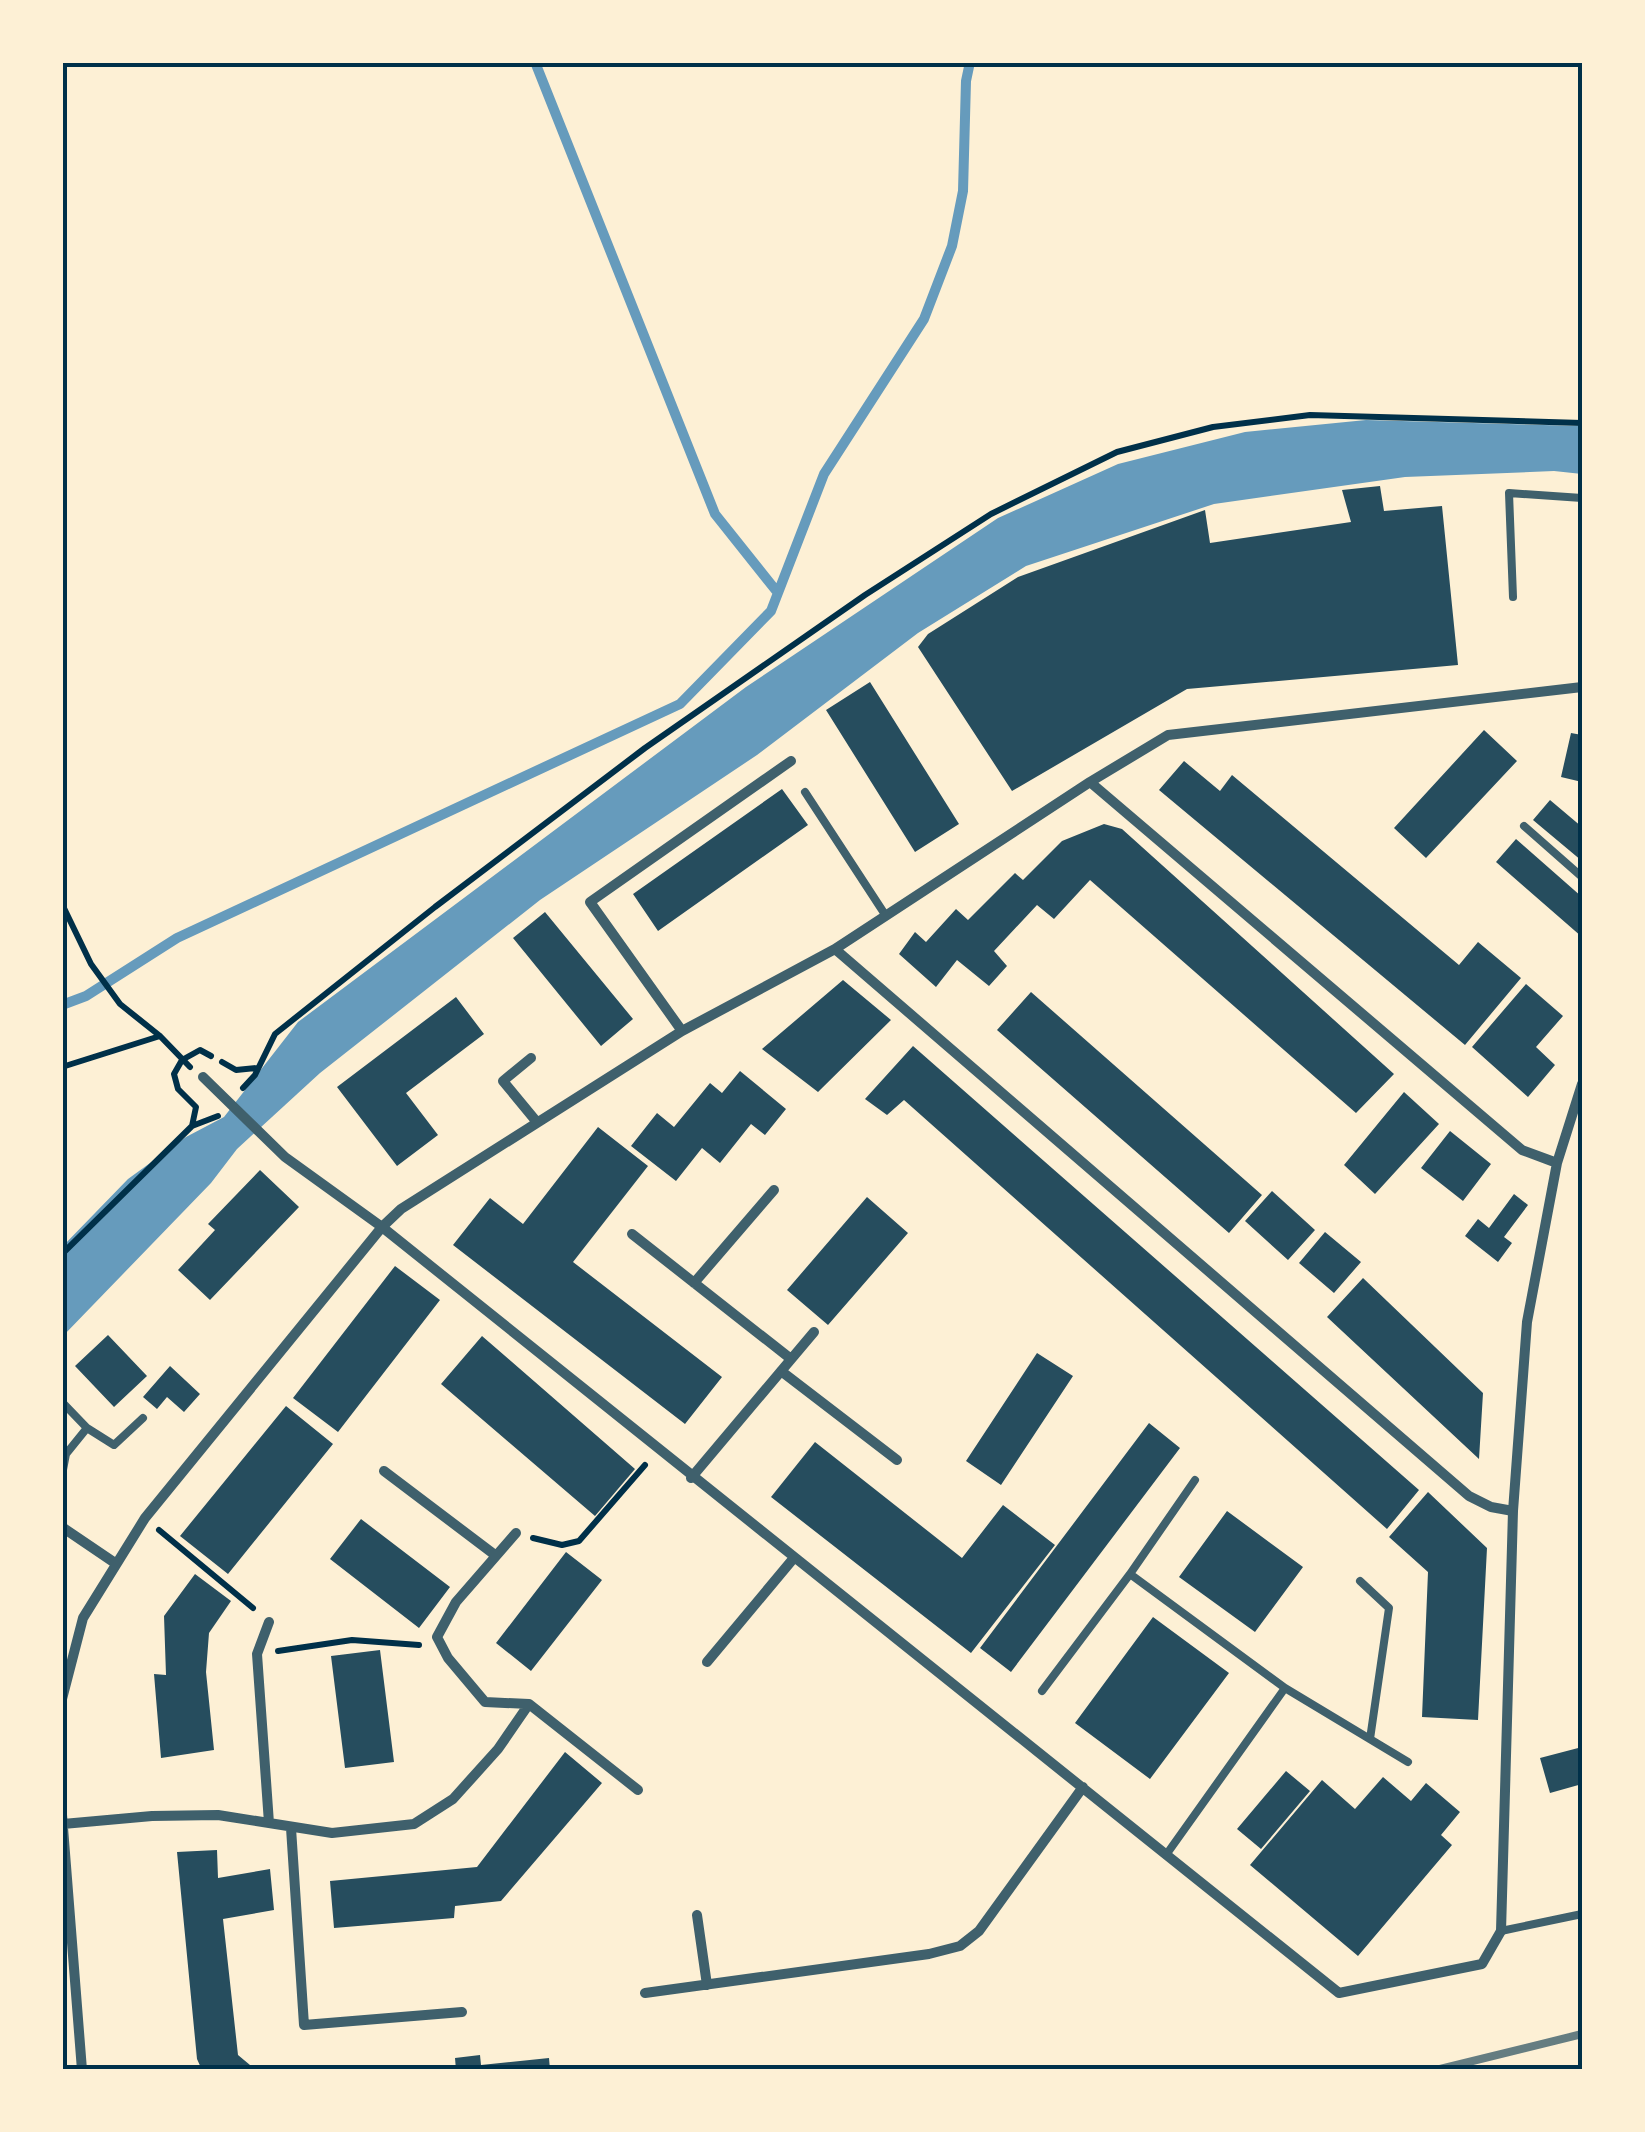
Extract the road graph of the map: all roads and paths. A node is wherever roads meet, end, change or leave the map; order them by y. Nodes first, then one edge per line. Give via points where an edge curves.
1 (1582, 422) edge
2 (1582, 498) edge
3 (1513, 597) dead end
4 (1582, 687) edge
5 (790, 761) dead end
6 (1090, 782) junction
7 (805, 792) dead end
8 (1524, 826) dead end
9 (1582, 877) edge
10 (62, 904) edge
11 (886, 916) junction
12 (836, 949) junction
13 (682, 1031) junction
14 (160, 1036) junction
15 (531, 1058) dead end
16 (62, 1067) edge
17 (203, 1077) joint
18 (1582, 1084) edge
19 (242, 1089) dead end
20 (228, 1104) dead end
21 (536, 1121) junction
22 (1557, 1163) junction
23 (774, 1190) dead end
24 (382, 1228) junction
25 (632, 1234) dead end
26 (62, 1254) edge
27 (694, 1283) junction
28 (814, 1332) dead end
29 (791, 1359) junction
30 (781, 1370) junction
31 (62, 1402) edge
32 (143, 1418) dead end
33 (87, 1428) junction
34 (658, 1449) junction
35 (897, 1460) dead end
36 (384, 1472) dead end
37 (62, 1475) edge
38 (692, 1478) junction
39 (1195, 1480) dead end
40 (1513, 1511) junction
41 (144, 1518) junction
42 (62, 1526) edge
43 (516, 1533) joint
44 (495, 1555) junction
45 (793, 1559) junction
46 (115, 1563) junction
47 (1130, 1574) junction
48 (1360, 1582) dead end
49 (269, 1622) joint
50 (257, 1654) junction
51 (448, 1658) junction
52 (707, 1662) dead end
53 (1285, 1688) junction
54 (1042, 1691) dead end
55 (62, 1699) edge
56 (529, 1704) junction
57 (1370, 1740) junction
58 (1408, 1762) dead end
59 (1083, 1787) junction
60 (638, 1790) dead end
61 (62, 1814) edge
62 (63, 1824) edge
63 (269, 1824) junction
64 (291, 1828) junction
65 (1166, 1855) junction
66 (1582, 1914) edge
67 (697, 1915) dead end
68 (1501, 1932) junction
69 (707, 1985) junction
70 (645, 1994) dead end
71 (462, 2012) dead end
72 (82, 2070) edge

1 - 19 path via 1310,414 1213,427 1118,452 991,514 661,737 435,906 275,1034
2 - 3 lane via 1509,493
4 - 6 street via 1168,736
5 - 13 street via 590,902
6 - 11 street
6 - 22 street via 1522,1150
7 - 11 lane
8 - 9 lane
10 - 14 path via 91,964 120,1004
11 - 12 street
12 - 13 street
12 - 40 street via 1470,1496
13 - 21 street
14 - 16 path
14 - 17 path
15 - 21 street via 503,1080
17 - 24 street via 284,1157
18 - 22 street
20 - 26 path via 216,1118 192,1126
21 - 24 street
22 - 40 street via 1527,1322
23 - 27 street
24 - 34 street
24 - 41 street
25 - 27 street
27 - 29 street
28 - 29 street
29 - 30 street
30 - 35 street
30 - 38 street
31 - 33 lane
32 - 33 lane via 114,1445
33 - 37 lane via 66,1454
34 - 38 street
34 - 43 path via 579,1541 562,1545
36 - 44 street
38 - 45 street
39 - 47 lane
40 - 68 street
41 - 46 street
41 - 49 path
42 - 46 street
43 - 44 street
44 - 51 street via 456,1602 438,1637
45 - 52 street
45 - 59 street
46 - 55 street via 84,1618
47 - 53 lane
47 - 54 lane
48 - 57 lane via 1389,1608
49 - 50 street
50 - 51 path via 352,1640 418,1645
50 - 63 street
51 - 56 street via 485,1702
53 - 57 lane
53 - 65 lane
56 - 60 street
56 - 64 street via 453,1799 414,1824 332,1833
57 - 58 lane
59 - 65 street
59 - 69 street via 979,1932 960,1946
61 - 62 street
62 - 63 street via 218,1815
62 - 72 street
63 - 64 street
64 - 71 street via 304,2025
65 - 68 street via 1339,1993 1482,1964
66 - 68 lane
67 - 69 street
69 - 70 street

